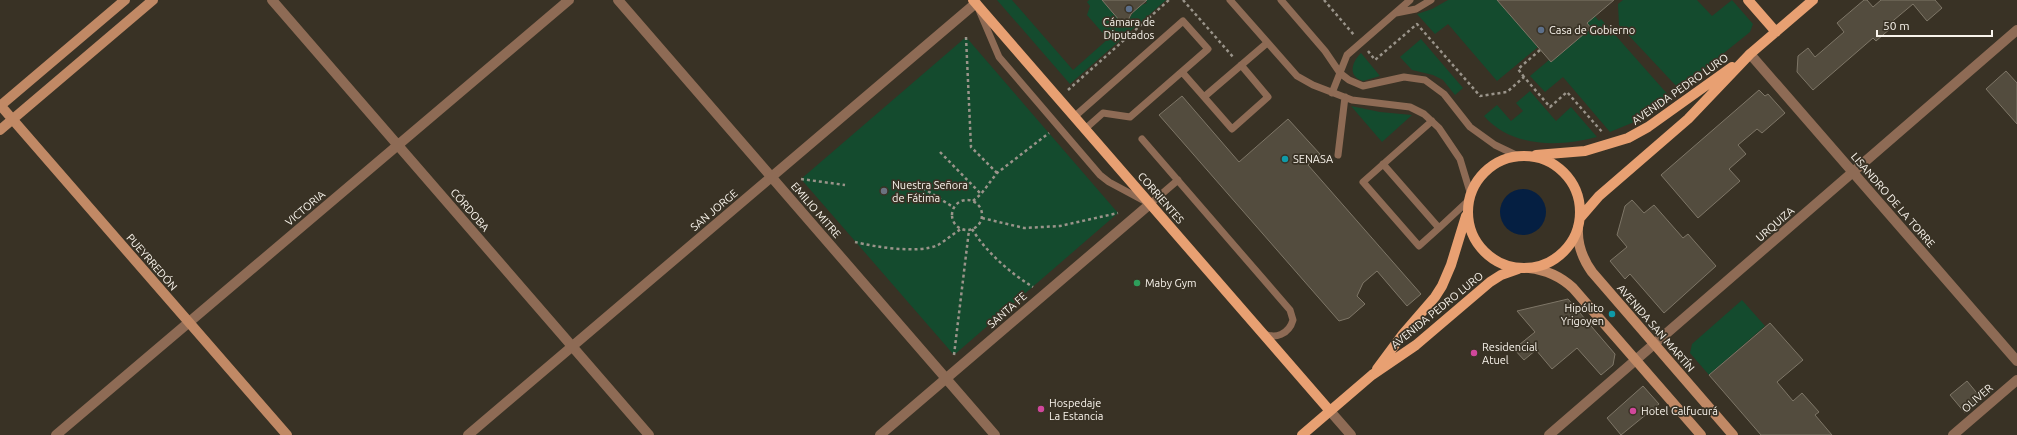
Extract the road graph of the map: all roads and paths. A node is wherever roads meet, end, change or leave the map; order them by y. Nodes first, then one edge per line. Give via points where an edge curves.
1 (125, 0) edge
2 (153, 0) edge
3 (272, 0) edge
4 (569, 0) edge
5 (618, 0) edge
6 (1169, 0) edge
7 (1183, 0) edge
8 (1230, 0) edge
9 (1281, 0) edge
10 (1324, 0) edge
11 (1431, 0) edge
12 (1748, 0) edge
13 (1814, 0) edge
14 (976, 1) edge
15 (1409, 1) edge
16 (1396, 13) junction
17 (2017, 30) edge
18 (1776, 32) junction
19 (966, 37) dead end
20 (1267, 43) junction
21 (1361, 43) junction
22 (1540, 50) dead end
23 (1750, 54) junction
24 (1241, 66) junction
25 (1182, 72) junction
26 (1340, 73) junction
27 (1524, 77) junction
28 (1332, 93) junction
29 (1204, 97) junction
30 (1345, 97) junction
31 (1058, 98) junction
32 (0, 106) edge
33 (1074, 117) junction
34 (13, 119) junction
35 (1432, 121) junction
36 (1085, 129) junction
37 (0, 130) edge
38 (1049, 133) dead end
39 (1142, 139) dead end
40 (1601, 140) dead end
41 (398, 145) junction
42 (940, 152) dead end
43 (1523, 155) junction
44 (1338, 156) dead end
45 (1383, 164) junction
46 (1853, 172) junction
47 (997, 174) junction
48 (771, 177) junction
49 (801, 180) dead end
50 (1178, 180) junction
51 (845, 185) dead end
52 (923, 188) dead end
53 (981, 194) junction
54 (973, 201) junction
55 (1469, 201) junction
56 (1150, 204) junction
57 (953, 207) junction
58 (1118, 213) dead end
59 (982, 218) junction
60 (1579, 223) junction
61 (1440, 228) junction
62 (961, 229) junction
63 (971, 230) junction
64 (855, 242) dead end
65 (1524, 268) junction
66 (1033, 287) dead end
67 (189, 322) junction
68 (1261, 331) junction
69 (1655, 344) junction
70 (572, 346) junction
71 (954, 356) dead end
72 (1636, 360) junction
73 (2017, 361) edge
74 (1372, 375) junction
75 (946, 379) junction
76 (2017, 380) edge
77 (1330, 411) junction
78 (56, 435) edge
79 (287, 435) edge
80 (468, 435) edge
81 (649, 435) edge
82 (880, 435) edge
83 (995, 435) edge
84 (1302, 435) edge
85 (1351, 435) edge
86 (1549, 435) edge
87 (1701, 435) edge
88 (1733, 435) edge
89 (1954, 435) edge

1 - 32 main road
2 - 34 main road
3 - 41 street, CÓRDOBA
4 - 41 street, VICTORIA
5 - 48 street, EMILIO MITRE
6 - 31 path
7 - 24 path
8 - 20 lane
9 - 26 lane via 1326,51
10 - 21 path
11 - 16 lane via 1416,9
12 - 18 main road
13 - 18 main road, AVENIDA PEDRO LURO
14 - 31 main road, CORRIENTES
14 - 48 street, SAN JORGE
14 - 56 lane via 994,49 1001,60 1100,175
15 - 16 lane
16 - 21 lane
17 - 46 street, URQUIZA
18 - 23 main road, AVENIDA PEDRO LURO
19 - 47 path via 971,147
20 - 24 lane
20 - 28 lane via 1297,76
21 - 26 lane via 1347,55
21 - 27 path via 1376,60 1417,24 1480,96 1507,92
22 - 27 path via 1518,69
23 - 43 main road, AVENIDA PEDRO LURO via 1632,136 1614,144 1585,151
23 - 46 street, LISANDRO DE LA TORRE
23 - 60 main road, AVENIDA PEDRO LURO via 1688,119 1599,196
24 - 29 lane
24 - 29 lane via 1268,97 1232,128
25 - 29 lane
25 - 33 lane via 1208,49 1183,21
25 - 36 lane via 1130,117 1102,113
26 - 28 lane
26 - 43 lane via 1363,86 1404,77 1425,80 1444,94 1470,127 1495,145
27 - 40 path via 1550,107 1567,92 1604,134
28 - 30 lane
30 - 35 lane via 1410,107
30 - 44 lane
31 - 33 main road, CORRIENTES
32 - 34 main road, PUEYRREDÓN
33 - 36 main road, CORRIENTES
34 - 37 main road
34 - 67 main road, PUEYRREDÓN
35 - 45 lane
35 - 55 lane via 1440,128 1460,160
36 - 56 main road, CORRIENTES
38 - 47 path
39 - 50 lane
41 - 67 street, VICTORIA
41 - 70 street, CÓRDOBA
42 - 53 path
43 - 55 main road via 1501,160 1485,170
43 - 60 main road via 1545,160 1557,166 1567,176 1579,200
45 - 61 lane
45 - 61 lane via 1363,182 1419,246
46 - 69 street, URQUIZA
46 - 73 street, LISANDRO DE LA TORRE
47 - 53 path
48 - 70 street, SAN JORGE
48 - 75 street, EMILIO MITRE
49 - 51 path
50 - 56 lane
50 - 68 lane via 1290,310 1293,320 1286,332 1273,336
52 - 57 path
53 - 54 path
54 - 57 path via 962,200
54 - 59 path via 980,208
55 - 61 lane
55 - 65 main road via 1470,229 1479,246 1501,264
55 - 74 main road, AVENIDA PEDRO LURO via 1451,266 1442,286
56 - 68 main road, CORRIENTES
56 - 75 street, SANTA FE
57 - 62 path via 952,220
58 - 59 path via 1060,226 1024,228
59 - 63 path via 979,225
60 - 65 main road via 1570,245 1560,255 1548,263
60 - 69 main road, AVENIDA SAN MARTÍN via 1579,247 1588,266
62 - 63 path
62 - 64 path via 937,246 918,249 871,246
63 - 66 path via 1019,278
63 - 71 path
65 - 72 main road via 1550,272 1568,283
65 - 74 main road, AVENIDA PEDRO LURO via 1501,275 1490,282 1416,345
67 - 78 street, VICTORIA
67 - 79 main road, PUEYRREDÓN
68 - 77 main road, CORRIENTES
69 - 72 street, URQUIZA
69 - 88 main road, AVENIDA SAN MARTÍN
70 - 80 street, SAN JORGE
70 - 81 street, CÓRDOBA
72 - 86 street, URQUIZA
72 - 87 main road
74 - 77 main road, AVENIDA PEDRO LURO
75 - 82 street, SANTA FE
75 - 83 street, EMILIO MITRE
76 - 89 street, OLIVER
77 - 84 main road, AVENIDA PEDRO LURO
77 - 85 street

